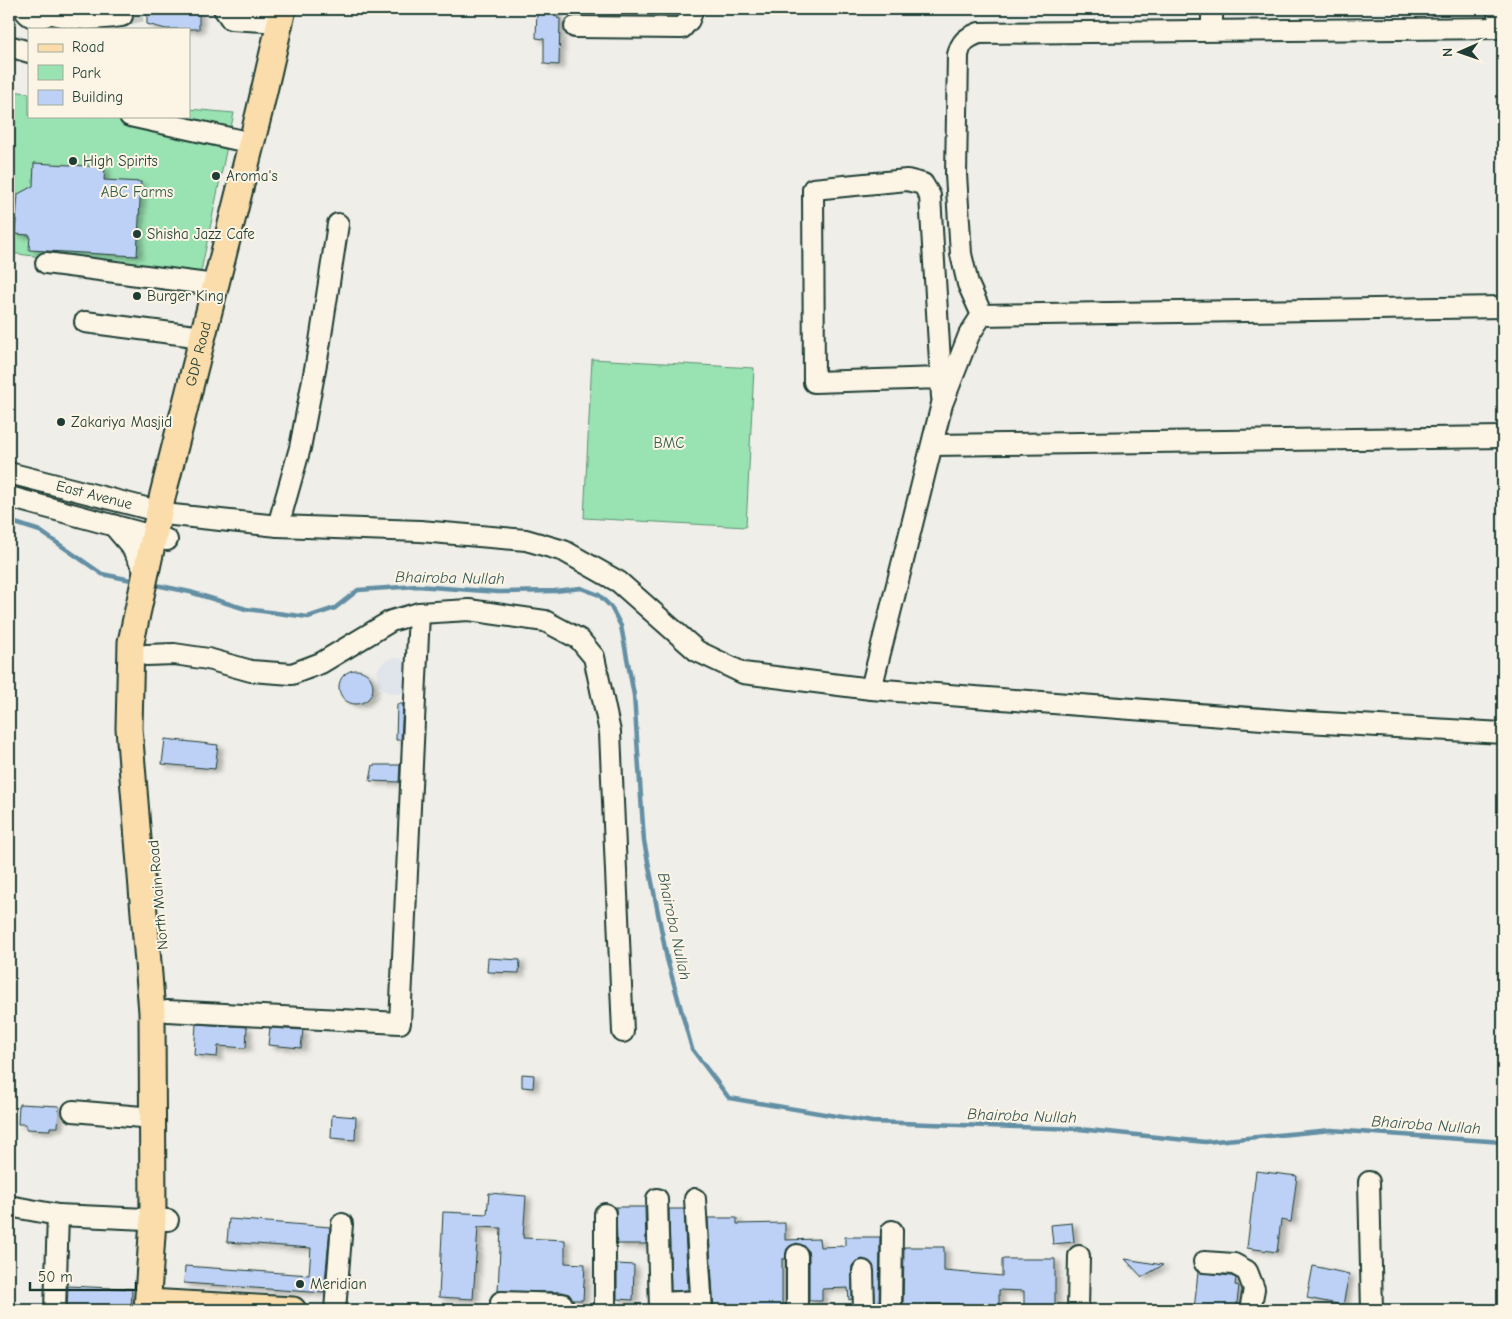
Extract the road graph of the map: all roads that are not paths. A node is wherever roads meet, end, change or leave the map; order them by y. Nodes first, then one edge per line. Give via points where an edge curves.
1 (24, 9) edge
2 (224, 9) edge
3 (693, 9) edge
4 (1212, 9) edge
5 (51, 11) edge
6 (286, 13) edge
7 (122, 16) tunnel mouth
8 (1500, 21) edge
9 (575, 27) dead end
10 (1212, 30) junction
11 (9, 46) edge
12 (28, 52) edge
13 (139, 118) edge
14 (252, 143) junction
15 (338, 224) dead end
16 (46, 263) dead end
17 (215, 285) junction
18 (1503, 307) edge
19 (982, 315) junction
20 (85, 322) dead end
21 (203, 336) junction
22 (941, 378) junction
23 (942, 404) junction
24 (1503, 437) edge
25 (933, 445) junction
26 (12, 473) edge
27 (9, 497) edge
28 (169, 501) junction
29 (113, 525) junction
30 (278, 526) junction
31 (160, 538) junction
32 (150, 572) junction
33 (419, 613) junction
34 (141, 646) junction
35 (871, 689) junction
36 (1503, 733) edge
37 (167, 1011) junction
38 (623, 1032) dead end
39 (73, 1111) dead end
40 (153, 1118) junction
41 (1369, 1182) dead end
42 (657, 1199) dead end
43 (695, 1199) dead end
44 (9, 1206) edge
45 (605, 1214) dead end
46 (58, 1215) junction
47 (161, 1220) junction
48 (342, 1224) dead end
49 (892, 1231) dead end
50 (796, 1255) dead end
51 (1079, 1256) dead end
52 (1204, 1262) dead end
53 (863, 1271) dead end
54 (155, 1306) edge
55 (701, 1306) edge
56 (660, 1307) edge
57 (55, 1310) edge
58 (293, 1310) edge
59 (336, 1310) edge
60 (500, 1310) edge
61 (562, 1310) edge
62 (605, 1310) edge
63 (797, 1310) edge
64 (864, 1310) edge
65 (891, 1310) edge
66 (1078, 1310) edge
67 (1250, 1310) edge
68 (1372, 1310) edge

1 - 5 street via 35,18
2 - 6 street via 231,19
3 - 9 street via 682,28
4 - 10 street
5 - 7 street via 67,18 98,20
6 - 14 main road, GDP Road
6 - 28 main road
8 - 10 street
10 - 19 street via 979,33 967,37 961,44 958,55 956,174 960,254 968,284
11 - 12 street
13 - 14 street
14 - 17 main road, GDP Road
15 - 30 street via 304,430
16 - 17 street
17 - 21 main road, GDP Road
18 - 19 street
19 - 23 street via 969,335
20 - 21 street
21 - 28 main road, GDP Road
22 - 22 street via 930,196 923,184 907,180 813,189 814,382
22 - 23 street
23 - 25 street
24 - 25 street
25 - 35 street
26 - 28 street, East Avenue
27 - 29 street, East Avenue
28 - 30 street, East Avenue
28 - 31 main road, North Main Road
29 - 31 street, East Avenue
29 - 32 street, East Avenue
30 - 35 street, East Avenue via 420,530 535,543 564,551 619,582 697,651 743,673
31 - 32 main road, North Main Road
32 - 34 main road, North Main Road
33 - 34 street via 391,622 321,663 292,674 250,671
33 - 37 street via 400,1023
33 - 38 street via 469,610 545,621 579,639 594,658 610,732
34 - 37 main road, North Main Road via 144,727
34 - 40 main road, North Main Road via 129,728 152,1012
35 - 36 street, East Avenue via 1289,721
37 - 47 main road, North Main Road
39 - 40 street
40 - 47 main road, North Main Road
41 - 68 street
42 - 56 street
43 - 55 street
44 - 46 street
45 - 62 street
46 - 47 street
46 - 57 street
47 - 54 main road, North Main Road
48 - 59 street
49 - 65 street
50 - 63 street
51 - 66 street
52 - 67 street via 1234,1264 1247,1271 1254,1289
53 - 64 street
54 - 58 main road
55 - 56 street
60 - 61 street via 501,1302 562,1304

